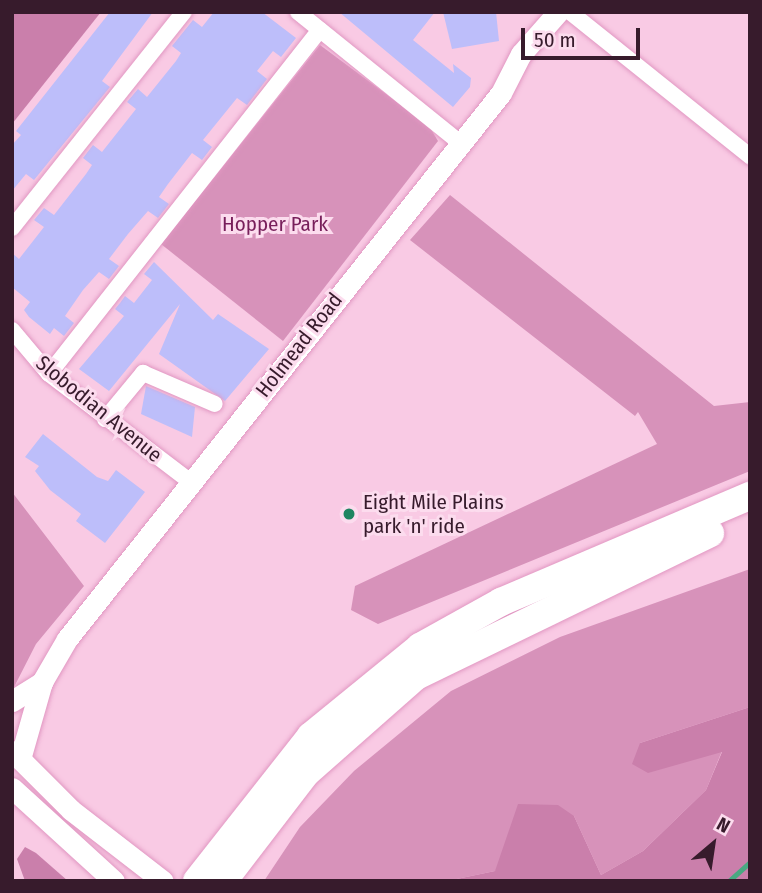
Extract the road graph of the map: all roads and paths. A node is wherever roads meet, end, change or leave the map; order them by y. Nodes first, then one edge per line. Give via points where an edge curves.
1 (184, 12) edge
2 (298, 12) edge
3 (558, 12) edge
4 (570, 12) edge
5 (320, 30) junction
6 (459, 142) junction
7 (750, 156) edge
8 (12, 228) edge
9 (12, 330) edge
10 (49, 374) junction
11 (215, 404) dead end
12 (105, 419) junction
13 (191, 482) junction
14 (750, 496) edge
15 (750, 514) edge
16 (43, 682) junction
17 (12, 701) edge
18 (16, 755) edge
19 (12, 788) edge
20 (246, 849) junction
21 (114, 881) edge
22 (163, 881) edge
23 (197, 881) edge
24 (223, 881) edge
25 (245, 881) edge

1 - 8 street
2 - 5 street
3 - 6 street, Holmead Road
4 - 7 street
5 - 6 street
5 - 10 street
6 - 13 street, Holmead Road
9 - 10 street, Slobodian Avenue
10 - 12 street, Slobodian Avenue
11 - 12 street via 144,373
12 - 13 street, Slobodian Avenue
13 - 16 street, Holmead Road via 67,639
14 - 23 highway via 501,602 420,647 311,736
15 - 20 highway via 416,676 315,765
16 - 17 street, Holmead Road
16 - 18 street, Holmead Road
18 - 22 street via 98,833
19 - 21 street
20 - 24 highway
20 - 25 highway

